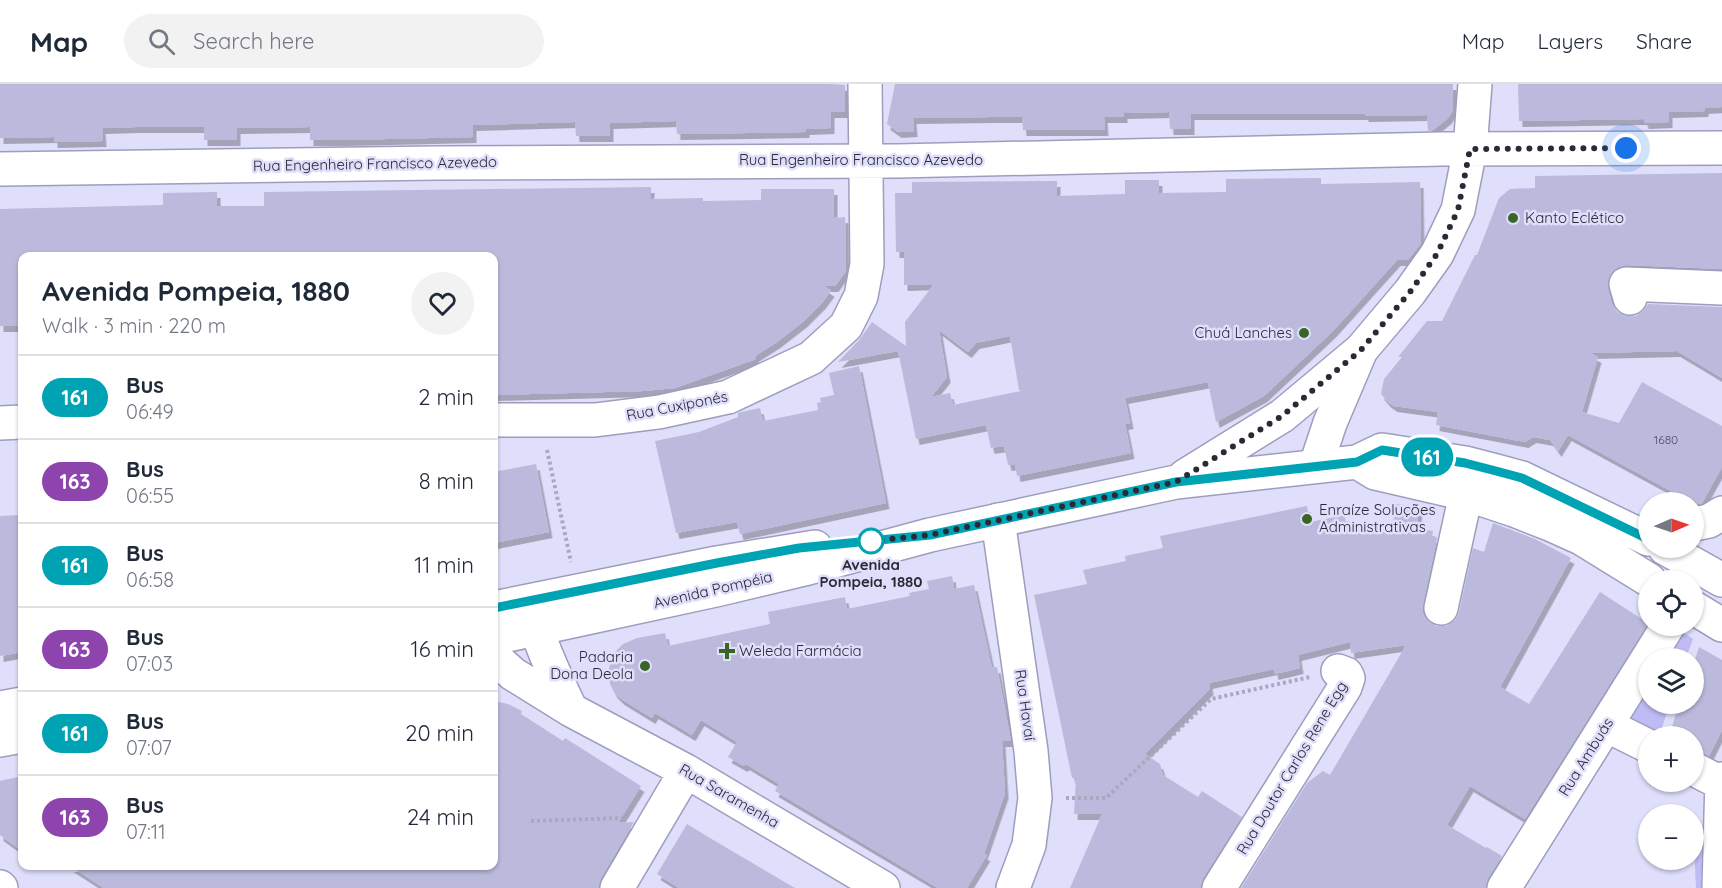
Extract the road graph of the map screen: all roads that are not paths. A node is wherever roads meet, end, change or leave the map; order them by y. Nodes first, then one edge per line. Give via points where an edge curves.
1 (865, 84) edge
2 (1475, 84) edge
3 (1722, 148) edge
4 (1470, 149) junction
5 (866, 161) junction
6 (0, 169) edge
7 (1722, 288) edge
8 (1630, 298) dead end
9 (1361, 350) junction
10 (498, 420) edge
11 (18, 422) edge
12 (0, 423) edge
13 (1357, 462) junction
14 (1316, 465) junction
15 (1176, 482) junction
16 (1466, 494) junction
17 (1722, 513) edge
18 (998, 520) junction
19 (1704, 522) edge
20 (1638, 534) edge
21 (930, 535) junction
22 (1683, 558) edge
23 (1638, 573) edge
24 (1722, 580) edge
25 (1441, 608) dead end
26 (498, 609) edge
27 (1704, 614) edge
28 (531, 615) junction
29 (1722, 625) edge
30 (498, 636) edge
31 (1662, 636) edge
32 (498, 661) edge
33 (1338, 671) road end
34 (18, 705) edge
35 (0, 708) edge
36 (571, 710) junction
37 (1606, 725) junction
38 (18, 737) edge
39 (0, 740) edge
40 (1638, 741) edge
41 (686, 771) junction
42 (1704, 774) edge
43 (1722, 778) edge
44 (1721, 783) edge
45 (617, 888) edge
46 (883, 888) edge
47 (1013, 888) edge
48 (1219, 888) edge
49 (1504, 888) edge
50 (1719, 888) edge

1 - 5 street, Rua Cuxiponés
2 - 4 street
3 - 4 street, Rua Engenheiro Francisco Azevedo
4 - 5 street, Rua Engenheiro Francisco Azevedo
4 - 9 street via 1458,210 1437,254
5 - 6 street, Rua Engenheiro Francisco Azevedo
5 - 10 street, Rua Cuxiponés via 867,264 861,296 846,326 810,358 728,397 659,412 595,420
7 - 8 street via 1626,284
9 - 14 street
9 - 15 street via 1282,416
11 - 12 street
13 - 14 street, Avenida Pompéia
13 - 16 street via 1375,473
13 - 20 street, Avenida Pompéia via 1382,450 1465,463 1522,478
14 - 15 street, Avenida Pompéia
15 - 18 street, Avenida Pompéia
16 - 23 street via 1562,529
16 - 25 street
17 - 19 street
18 - 21 street, Avenida Pompéia
18 - 47 street, Rua Havaí via 1035,798 1029,845
21 - 28 street, Avenida Pompéia via 720,589
21 - 28 street, Avenida Pompéia via 799,548 717,563 578,591
22 - 24 street
26 - 28 street, Avenida Pompéia
27 - 29 street
28 - 30 street, Avenida Pompéia
28 - 36 street
31 - 37 street, Rua Ambuás
32 - 36 street, Rua Saramenha
33 - 48 street, Rua Doutor Carlos Rene Egg via 1348,678 1345,687
34 - 35 street
36 - 41 street, Rua Saramenha
37 - 40 street
37 - 49 street, Rua Ambuás
38 - 39 street
41 - 45 street
41 - 46 street, Rua Saramenha
42 - 44 street
43 - 44 street
44 - 50 street

